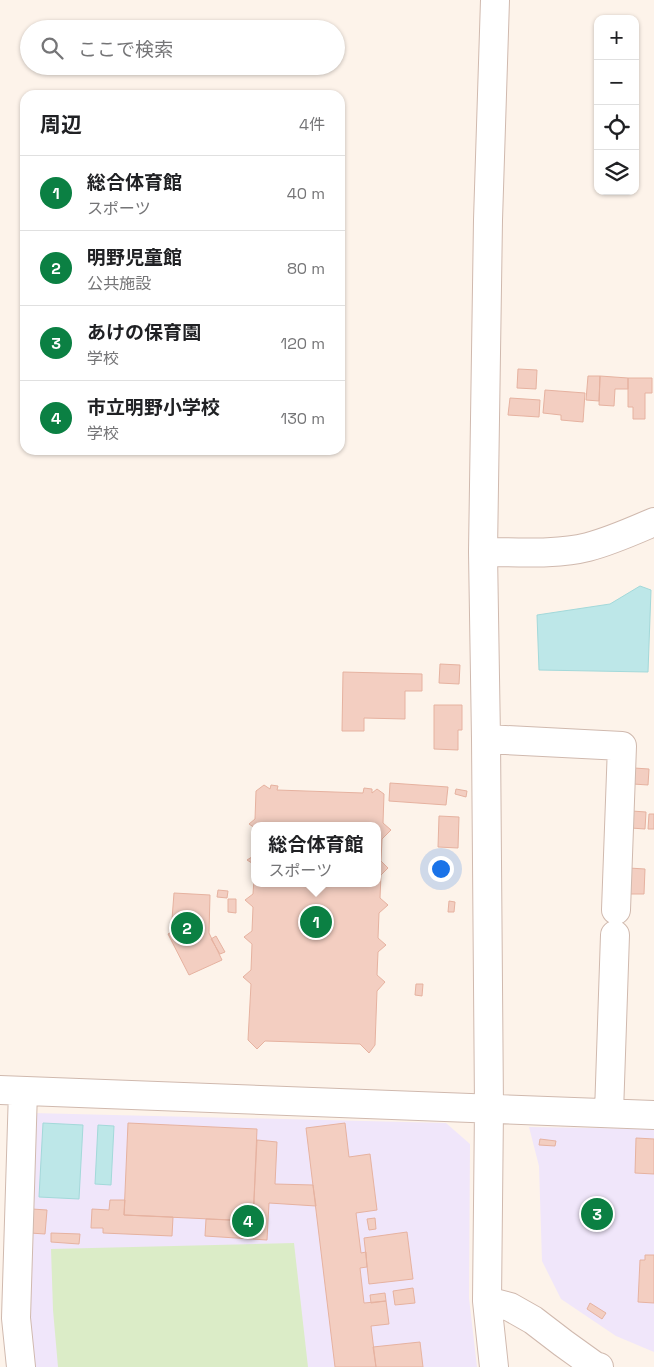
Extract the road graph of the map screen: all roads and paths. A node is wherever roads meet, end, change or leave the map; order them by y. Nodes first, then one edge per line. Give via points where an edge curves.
1 (495, 0) edge
2 (653, 524) edge
3 (483, 552) junction
4 (486, 739) junction
5 (12, 1091) edge
6 (489, 1108) junction
7 (609, 1112) junction
8 (654, 1114) edge
9 (487, 1301) junction
10 (21, 1367) edge
11 (494, 1367) edge
12 (599, 1367) edge

1 - 3 street
2 - 3 street via 587,547 556,551
3 - 4 street
4 - 6 street
4 - 7 street via 622,746
5 - 6 street
5 - 10 street via 16,1318
6 - 7 street
6 - 9 street
7 - 8 street
9 - 11 street
9 - 12 street via 510,1307 533,1320

